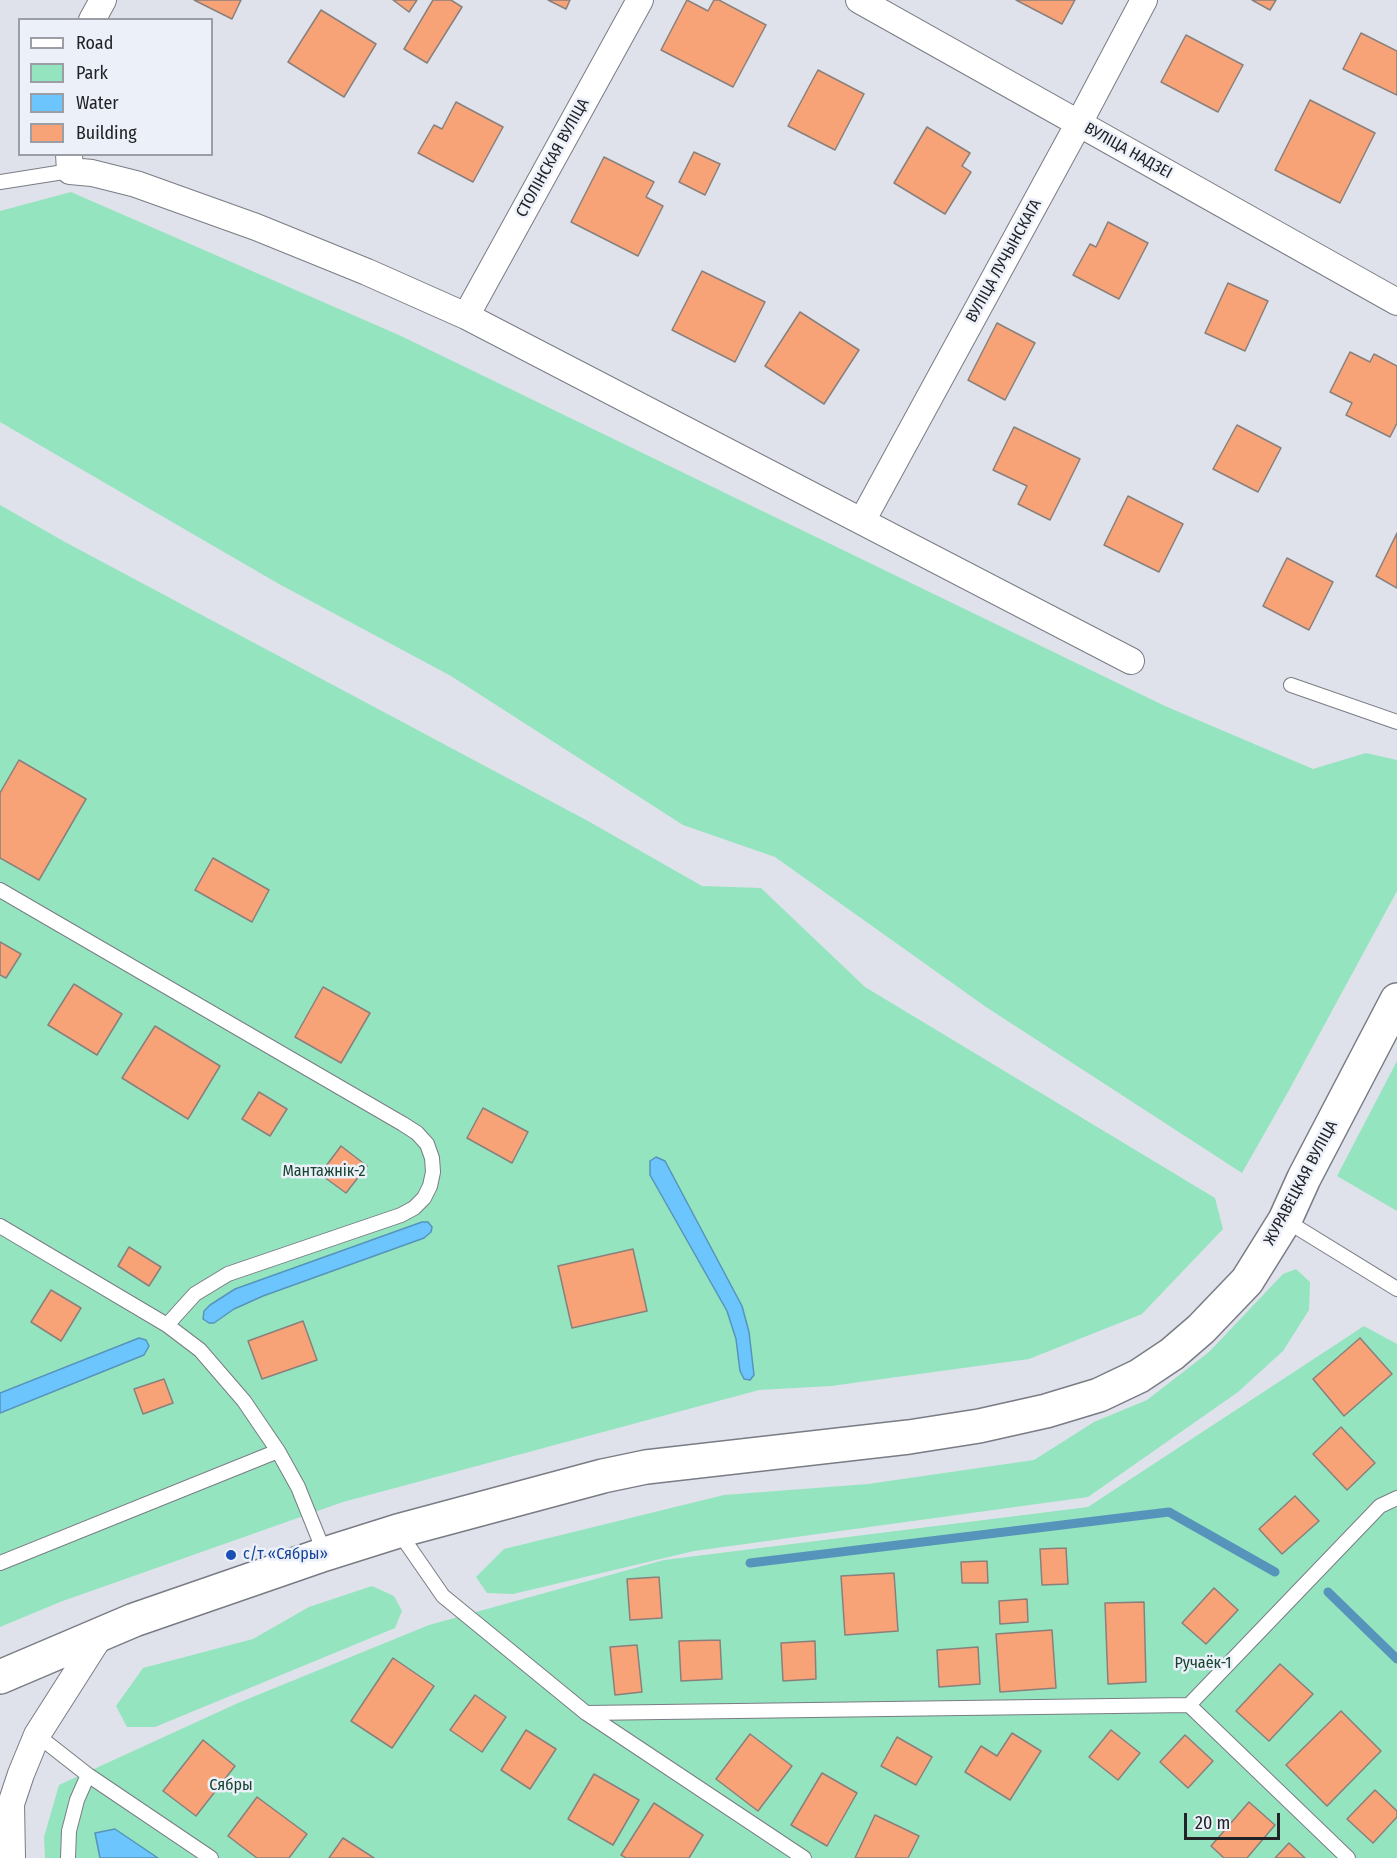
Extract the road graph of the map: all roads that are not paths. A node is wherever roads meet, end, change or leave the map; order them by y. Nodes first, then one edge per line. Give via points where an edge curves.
1 (103, 0) edge
2 (639, 0) edge
3 (859, 0) edge
4 (1144, 0) edge
5 (93, 18) edge
6 (1079, 123) junction
7 (69, 163) edge
8 (0, 182) edge
9 (1397, 302) edge
10 (466, 316) junction
11 (862, 521) junction
12 (1131, 661) dead end
13 (1291, 685) dead end
14 (1397, 722) edge
15 (0, 890) edge
16 (1397, 1000) edge
17 (1286, 1220) junction
18 (0, 1226) edge
19 (1397, 1289) edge
20 (168, 1325) junction
21 (278, 1451) junction
22 (1397, 1498) edge
23 (398, 1531) junction
24 (325, 1554) junction
25 (0, 1563) edge
26 (100, 1636) junction
27 (0, 1677) edge
28 (1189, 1705) junction
29 (586, 1713) junction
30 (37, 1735) junction
31 (88, 1775) junction
32 (6, 1805) edge
33 (12, 1858) edge
34 (68, 1858) edge
35 (211, 1858) edge
36 (804, 1858) edge
37 (1348, 1858) edge

1 - 5 street
2 - 10 street, СТОЛІНСКАЯ ВУЛІЦА
3 - 6 street, ВУЛІЦА НАДЗЕІ
4 - 6 street, ВУЛІЦА ЛУЧЫНСКАГА
6 - 9 street, ВУЛІЦА НАДЗЕІ
6 - 11 street, ВУЛІЦА ЛУЧЫНСКАГА
7 - 8 lane
7 - 10 street via 256,227
10 - 11 street
11 - 12 street
13 - 14 lane
15 - 20 lane via 403,1124 427,1144 434,1172 424,1198 414,1208 228,1275 195,1294
16 - 17 street, ЖУРАВЕЦКАЯ ВУЛІЦА
17 - 19 lane
17 - 23 street, ЖУРАВЕЦКАЯ ВУЛІЦА via 1247,1281 1201,1329 1139,1376 1099,1395 979,1426 646,1467
18 - 20 lane
20 - 21 lane via 214,1365
21 - 24 lane via 298,1487
21 - 25 lane
22 - 28 lane via 1380,1506
23 - 24 street, ЖУРАВЕЦКАЯ ВУЛІЦА
23 - 29 lane via 443,1596
24 - 26 street, ЖУРАВЕЦКАЯ ВУЛІЦА via 134,1620
26 - 27 street, ЖУРАВЕЦКАЯ ВУЛІЦА
26 - 30 street
28 - 29 lane
28 - 37 lane
29 - 36 lane
30 - 31 lane
30 - 32 street
31 - 34 lane via 69,1831
31 - 35 lane
32 - 33 street

